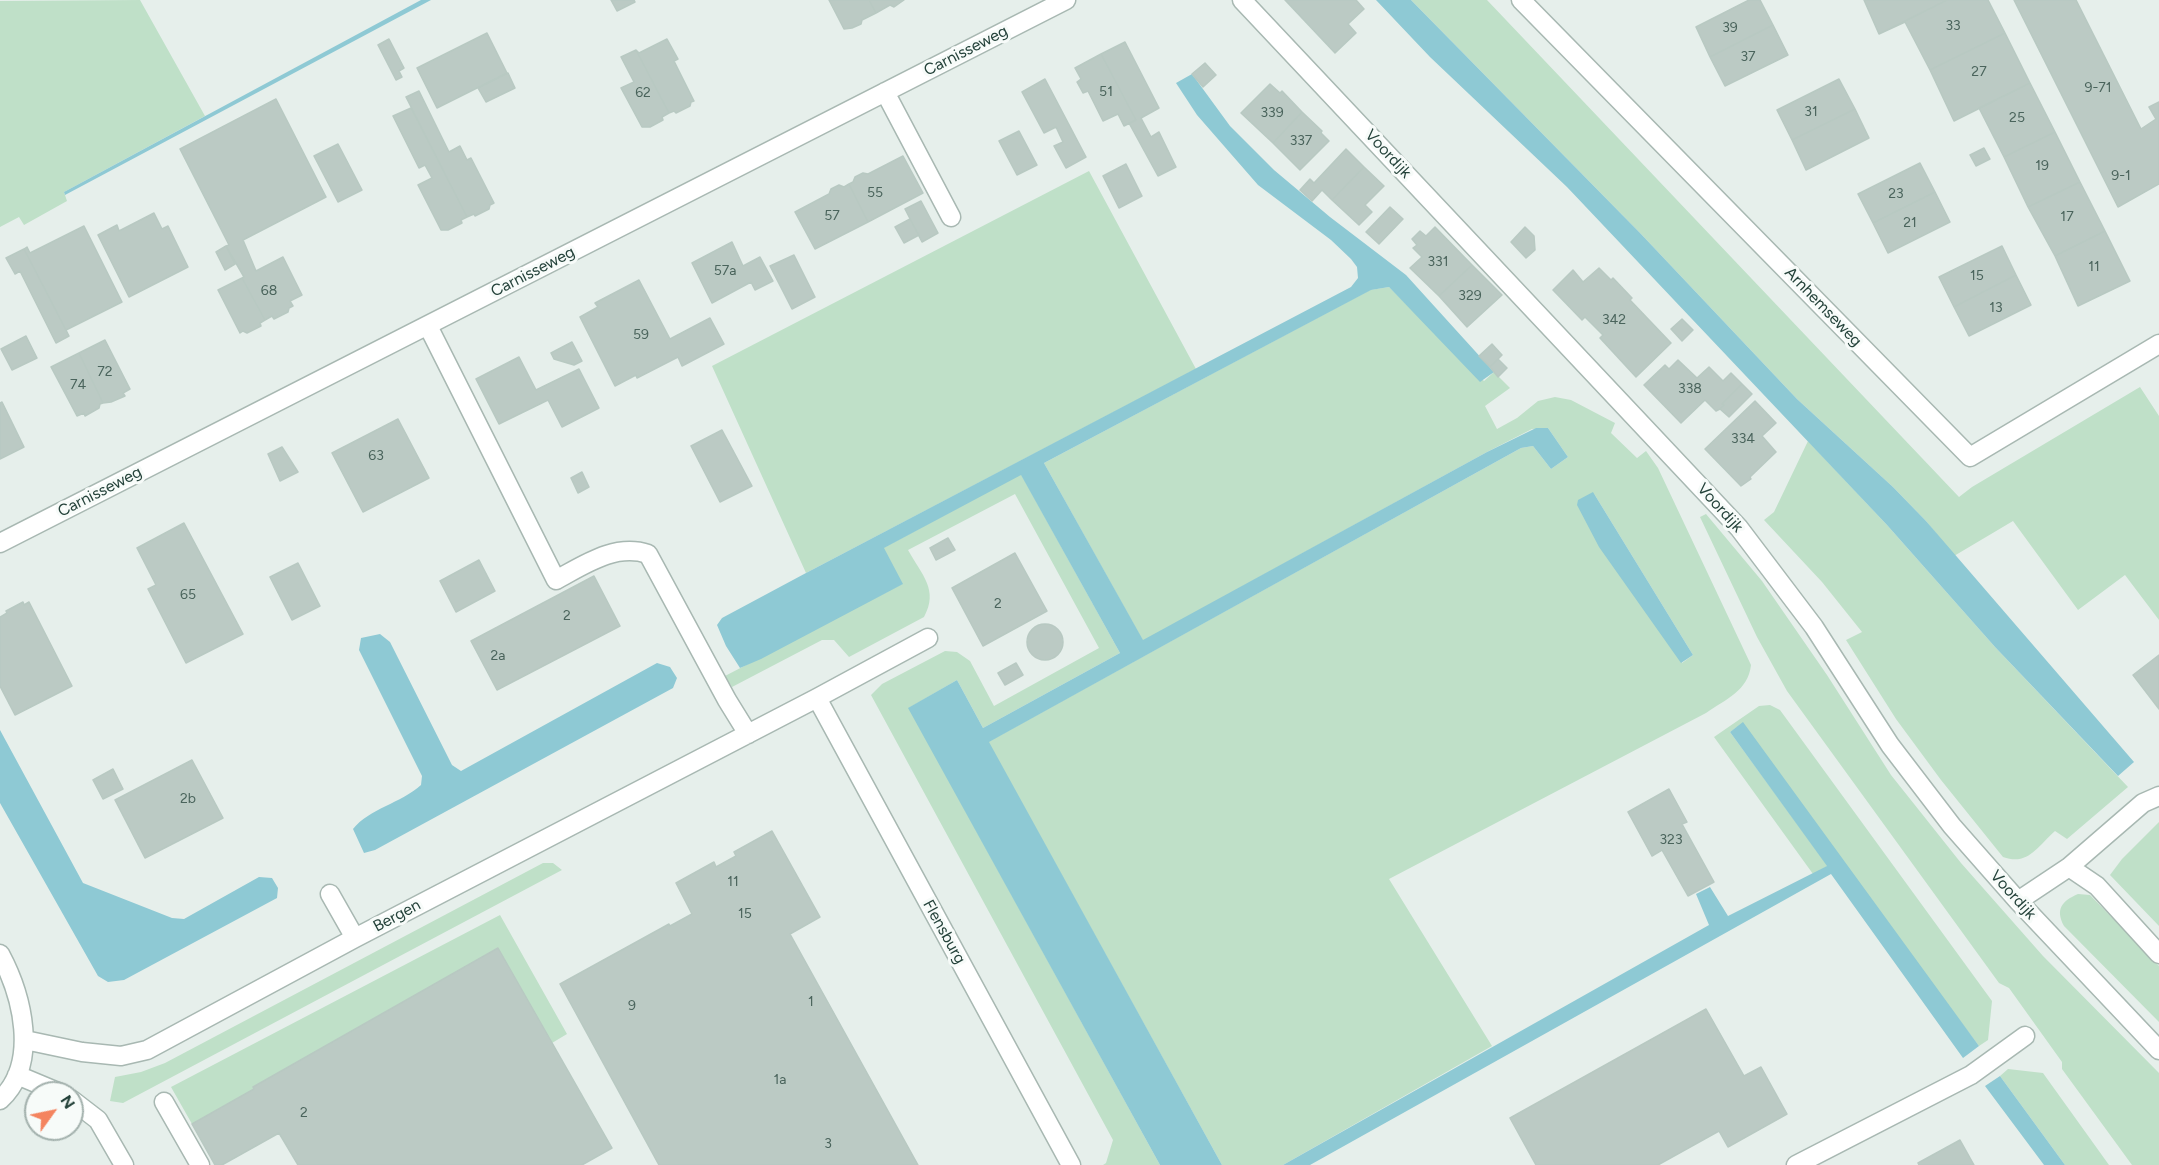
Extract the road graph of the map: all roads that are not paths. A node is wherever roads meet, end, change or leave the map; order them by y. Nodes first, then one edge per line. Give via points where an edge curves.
1 (1066, 0) edge
2 (1242, 0) edge
3 (1521, 0) edge
4 (885, 92) junction
5 (951, 217) dead end
6 (428, 326) junction
7 (2159, 344) edge
8 (0, 543) edge
9 (928, 638) dead end
10 (817, 698) junction
11 (748, 734) junction
12 (2159, 796) edge
13 (2069, 867) junction
14 (330, 894) dead end
15 (2018, 902) junction
16 (354, 938) junction
17 (0, 954) edge
18 (2159, 954) edge
19 (2025, 1036) dead end
20 (25, 1040) junction
21 (2159, 1050) edge
22 (17, 1075) junction
23 (31, 1081) edge
24 (0, 1100) edge
25 (164, 1102) dead end
26 (84, 1109) edge
27 (124, 1165) edge
28 (200, 1165) edge
29 (1071, 1165) edge
30 (1796, 1165) edge

1 - 4 street, Carnisseweg
2 - 15 street, Voordijk via 1739,528 1814,627 1890,745 1952,826
3 - 7 street, Arnhemseweg via 1970,457
4 - 5 street
4 - 6 street, Carnisseweg
6 - 8 street, Carnisseweg
6 - 11 street via 556,579 606,554 648,554
9 - 10 street, Bergen
10 - 11 street, Bergen
10 - 29 street, Flensburg
11 - 16 street, Bergen
12 - 13 street via 2143,803
13 - 15 street
13 - 18 street via 2097,885
14 - 16 street
15 - 21 street, Voordijk
16 - 20 street, Bergen via 147,1050 121,1056
17 - 20 street via 23,1013
19 - 30 street via 1971,1075
20 - 22 street
22 - 23 street
22 - 24 street
25 - 28 street
26 - 27 street via 98,1120

